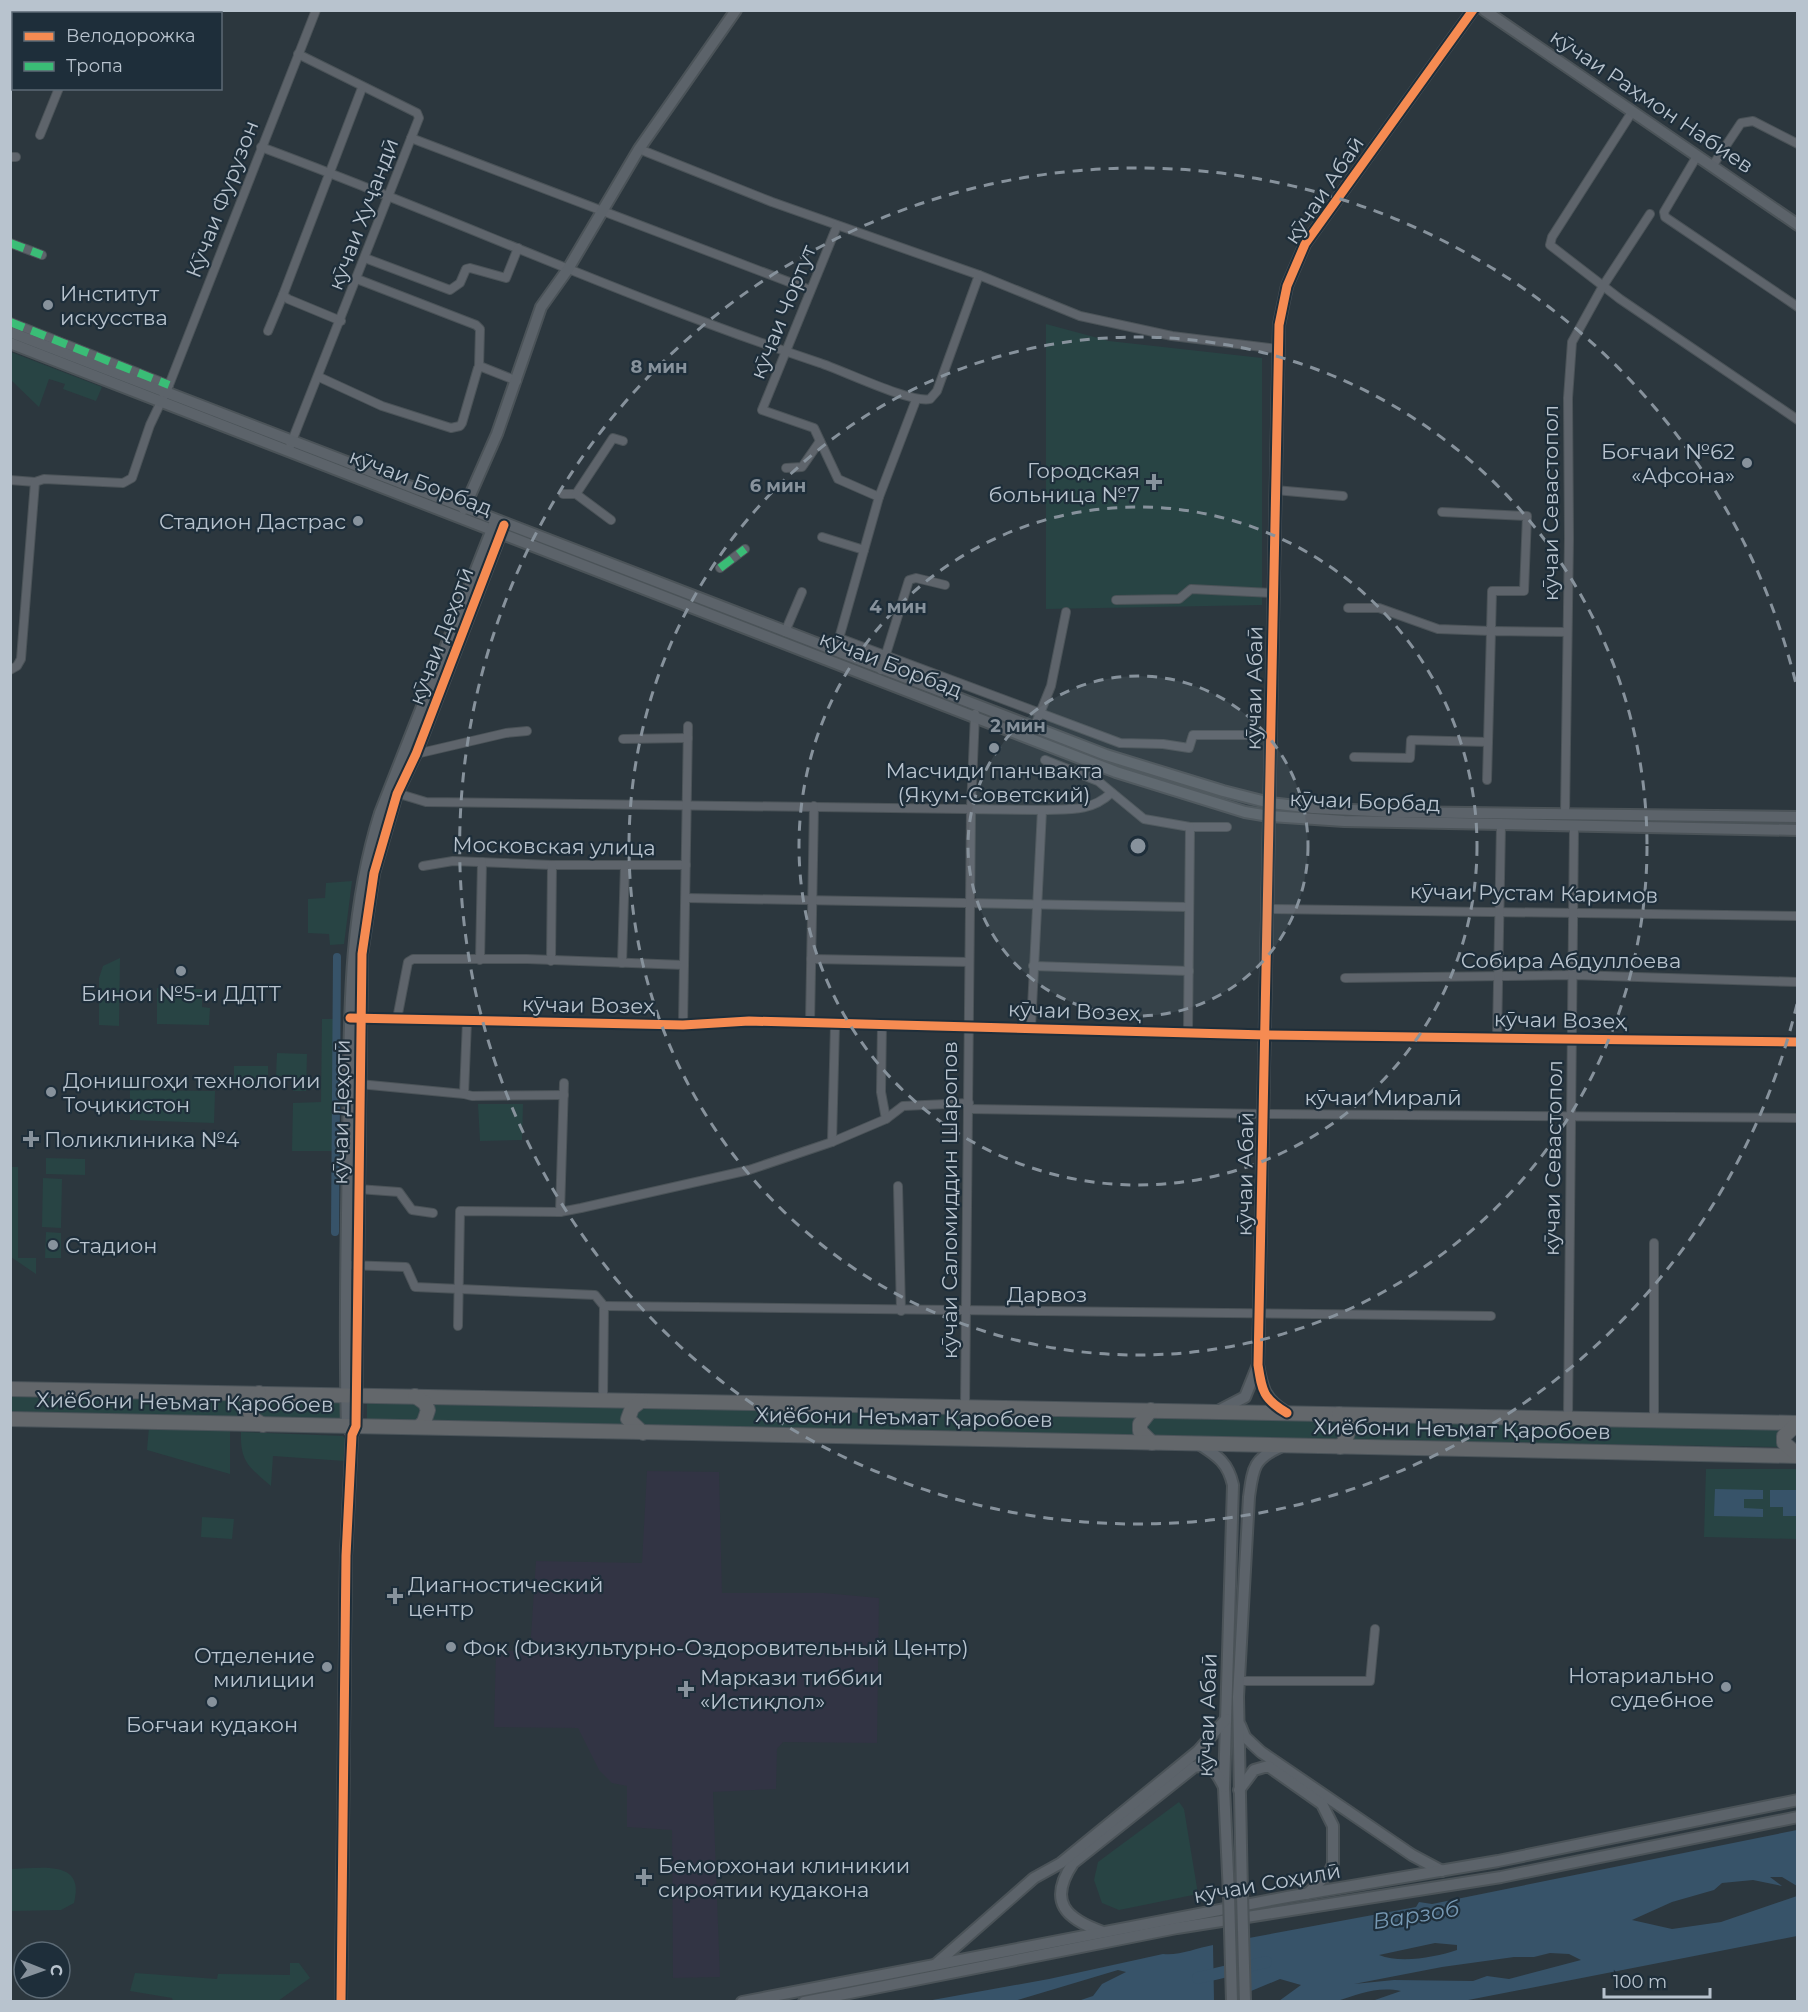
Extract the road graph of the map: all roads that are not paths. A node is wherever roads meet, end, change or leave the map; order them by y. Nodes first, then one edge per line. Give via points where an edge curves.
1 (316, 10) edge
2 (736, 10) edge
3 (1473, 10) edge
4 (1484, 10) edge
5 (298, 54) junction
6 (362, 87) junction
7 (58, 90) edge
8 (1632, 112) junction
9 (40, 135) dead end
10 (411, 138) junction
11 (1797, 144) edge
12 (261, 147) junction
13 (639, 149) junction
14 (1697, 156) junction
15 (1713, 165) junction
16 (330, 172) junction
17 (389, 196) junction
18 (603, 211) junction
19 (1650, 214) dead end
20 (1797, 225) edge
21 (837, 226) junction
22 (10, 243) edge
23 (518, 248) junction
24 (42, 255) dead end
25 (365, 258) junction
26 (568, 268) junction
27 (979, 275) junction
28 (357, 279) junction
29 (1602, 286) junction
30 (810, 290) junction
31 (283, 295) junction
32 (1797, 307) edge
33 (341, 321) junction
34 (10, 322) edge
35 (268, 331) dead end
36 (10, 332) edge
37 (10, 343) edge
38 (1278, 349) junction
39 (787, 352) junction
40 (479, 367) junction
41 (319, 377) junction
42 (517, 381) junction
43 (165, 393) junction
44 (916, 400) junction
45 (1797, 420) edge
46 (623, 441) dead end
47 (820, 441) junction
48 (290, 447) junction
49 (786, 468) dead end
50 (10, 480) edge
51 (35, 482) junction
52 (1275, 490) junction
53 (563, 494) dead end
54 (576, 494) junction
55 (1343, 496) dead end
56 (879, 497) junction
57 (464, 509) junction
58 (1442, 512) dead end
59 (611, 520) dead end
60 (498, 528) junction
61 (822, 537) dead end
62 (745, 549) dead end
63 (864, 550) junction
64 (720, 568) dead end
65 (945, 585) dead end
66 (802, 592) dead end
67 (1274, 593) junction
68 (1116, 600) dead end
69 (1348, 608) dead end
70 (1066, 612) dead end
71 (1491, 631) junction
72 (784, 632) junction
73 (1566, 632) junction
74 (839, 638) junction
75 (835, 652) junction
76 (885, 656) junction
77 (10, 670) edge
78 (881, 670) junction
79 (976, 712) junction
80 (1039, 715) junction
81 (688, 726) dead end
82 (1034, 728) junction
83 (527, 731) dead end
84 (1248, 735) dead end
85 (688, 738) junction
86 (623, 739) dead end
87 (1488, 742) junction
88 (416, 754) junction
89 (1354, 757) dead end
90 (1045, 760) dead end
91 (1487, 780) dead end
92 (393, 792) junction
93 (1111, 793) junction
94 (1270, 802) junction
95 (686, 804) junction
96 (814, 806) junction
97 (971, 808) junction
98 (1042, 810) junction
99 (1565, 814) junction
100 (1269, 816) junction
101 (1797, 817) edge
102 (1501, 825) junction
103 (1190, 827) junction
104 (1227, 827) dead end
105 (1574, 827) junction
106 (1797, 830) edge
107 (482, 862) junction
108 (552, 865) junction
109 (625, 865) junction
110 (686, 865) junction
111 (423, 866) dead end
112 (687, 898) junction
113 (811, 899) junction
114 (970, 902) junction
115 (1036, 903) junction
116 (1189, 907) junction
117 (1269, 909) junction
118 (1500, 910) junction
119 (1574, 911) junction
120 (1797, 916) edge
121 (811, 959) junction
122 (480, 960) junction
123 (551, 961) junction
124 (969, 962) junction
125 (622, 963) junction
126 (684, 964) junction
127 (1034, 966) junction
128 (1189, 971) junction
129 (1574, 975) junction
130 (1499, 976) junction
131 (1345, 978) dead end
132 (1797, 982) edge
133 (355, 1018) junction
134 (397, 1019) junction
135 (466, 1021) junction
136 (810, 1023) junction
137 (882, 1024) junction
138 (683, 1025) junction
139 (835, 1025) junction
140 (968, 1025) junction
141 (1031, 1027) junction
142 (1188, 1032) junction
143 (1266, 1035) junction
144 (1497, 1038) junction
145 (1573, 1038) junction
146 (1797, 1042) edge
147 (564, 1083) dead end
148 (359, 1084) junction
149 (464, 1094) junction
150 (564, 1095) junction
151 (969, 1106) junction
152 (1265, 1114) junction
153 (1571, 1117) junction
154 (1797, 1118) edge
155 (886, 1119) junction
156 (832, 1142) junction
157 (898, 1186) dead end
158 (358, 1190) junction
159 (560, 1212) junction
160 (433, 1213) dead end
161 (1654, 1243) dead end
162 (351, 1265) junction
163 (458, 1288) junction
164 (604, 1306) junction
165 (901, 1311) junction
166 (967, 1312) junction
167 (1260, 1312) junction
168 (1491, 1316) dead end
169 (458, 1326) dead end
170 (1258, 1365) junction
171 (10, 1389) edge
172 (259, 1393) junction
173 (351, 1395) junction
174 (415, 1396) junction
175 (603, 1400) junction
176 (641, 1401) junction
177 (965, 1407) junction
178 (1151, 1410) junction
179 (1216, 1412) junction
180 (1287, 1413) junction
181 (1339, 1414) junction
182 (1568, 1418) junction
183 (10, 1419) edge
184 (1654, 1420) junction
185 (1797, 1423) edge
186 (262, 1425) junction
187 (419, 1427) junction
188 (352, 1429) junction
189 (643, 1433) junction
190 (1152, 1443) junction
191 (1199, 1444) junction
192 (1282, 1446) junction
193 (1340, 1447) junction
194 (1797, 1456) edge
195 (1375, 1629) dead end
196 (1239, 1681) junction
197 (1226, 1719) junction
198 (1239, 1722) junction
199 (1224, 1788) junction
200 (1238, 1790) junction
201 (1797, 1800) edge
202 (1797, 1817) edge
203 (1702, 1818) junction
204 (1664, 1827) junction
205 (1705, 1836) junction
206 (1667, 1844) junction
207 (1442, 1871) junction
208 (1307, 1894) junction
209 (1104, 1933) junction
210 (934, 1965) junction
211 (341, 2001) edge
212 (742, 2001) edge
213 (804, 2001) edge
214 (1232, 2001) edge
215 (1245, 2001) edge

1 - 5 street, Кӯчаи Фурузон
2 - 13 main road
3 - 38 main road, кӯчаи Абаӣ via 1305,243 1287,286
4 - 8 main road, кӯчаи Раҳмон Набиев
5 - 6 street, кӯчаи Хуҷандӣ
5 - 12 street, Кӯчаи Фурузон
6 - 10 street, кӯчаи Хуҷандӣ via 417,113 419,118
6 - 16 street
7 - 9 street
8 - 14 main road, кӯчаи Раҳмон Набиев
8 - 29 street via 1550,241 1550,245
10 - 17 street, кӯчаи Хуҷандӣ
10 - 18 street
11 - 15 street via 1747,121
12 - 16 street
12 - 43 street, Кӯчаи Фурузон
13 - 18 main road
13 - 21 street
14 - 15 main road, кӯчаи Раҳмон Набиев
14 - 32 street via 1664,212 1665,217
15 - 20 main road, кӯчаи Раҳмон Набиев
16 - 17 street
16 - 31 street
17 - 23 street
17 - 25 street, кӯчаи Хуҷандӣ
18 - 26 main road
18 - 30 street
19 - 29 street, кӯчаи Севастопол
21 - 27 street
21 - 30 street, кӯчаи Чортут
22 - 24 street
23 - 25 street via 506,278 470,268 450,290
23 - 26 street
25 - 28 street, кӯчаи Хуҷандӣ
26 - 39 street
26 - 42 main road via 541,308
27 - 38 street via 1080,316 1116,325
27 - 44 street via 937,391 930,399
28 - 33 street, кӯчаи Хуҷандӣ
28 - 40 street via 476,325 480,329
29 - 45 street
29 - 73 street, кӯчаи Севастопол via 1572,342
30 - 39 street, кӯчаи Чортут
31 - 33 street
31 - 35 street
33 - 41 street, кӯчаи Хуҷандӣ
34 - 43 street
36 - 43 main road, кӯчаи Борбад
37 - 43 main road, кӯчаи Борбад
38 - 52 main road, кӯчаи Абаӣ
39 - 44 street
39 - 47 street, кӯчаи Чортут via 762,411 814,428
40 - 41 street via 462,423 451,428 382,406
40 - 42 street
41 - 48 street, кӯчаи Хуҷандӣ
42 - 57 main road
43 - 48 main road, кӯчаи Борбад
43 - 51 street, Кӯчаи Фурузон via 129,481
44 - 56 street
46 - 54 street via 614,438
47 - 49 street via 802,467
47 - 56 street via 838,478
48 - 57 main road, кӯчаи Борбад
48 - 60 main road, кӯчаи Борбад
50 - 51 street
51 - 77 street via 21,659
52 - 55 street
52 - 67 main road, кӯчаи Абаӣ
53 - 54 street
54 - 59 street
56 - 63 street
57 - 60 main road, кӯчаи Борбад
58 - 71 street via 1527,516 1524,591 1492,591
60 - 72 main road, кӯчаи Борбад
60 - 79 main road, кӯчаи Борбад
60 - 88 main road, кӯчаи Деҳотӣ
60 - 92 main road, кӯчаи Деҳотӣ
61 - 63 street
62 - 64 street
63 - 74 street
65 - 76 street via 909,580
66 - 72 street
67 - 68 street via 1191,589 1179,599
67 - 94 main road, кӯчаи Абаӣ
69 - 71 street via 1379,608 1438,630
70 - 80 street via 1051,686
71 - 73 street
71 - 87 street
72 - 75 main road, кӯчаи Борбад
73 - 99 street, кӯчаи Севастопол
74 - 75 street
74 - 76 street
75 - 78 main road, кӯчаи Борбад
76 - 78 street
76 - 80 street
78 - 79 main road, кӯчаи Борбад
79 - 82 main road, кӯчаи Борбад
79 - 97 street, кӯчаи Саломиддин Шаропов
79 - 100 main road, кӯчаи Борбад via 1116,772
80 - 82 street
80 - 84 street via 1120,743 1189,748 1193,735
81 - 85 street
82 - 94 main road, кӯчаи Борбад via 1117,759
83 - 88 street
85 - 86 street
85 - 95 street
87 - 89 street via 1411,740 1410,758
87 - 91 street
88 - 92 main road, кӯчаи Деҳотӣ
90 - 93 street via 1098,781
92 - 95 street via 426,802
92 - 133 main road, кӯчаи Деҳотӣ via 363,873 354,935
93 - 98 street via 1100,804 1086,808
93 - 103 street via 1144,819
94 - 99 main road, кӯчаи Борбад via 1392,812
94 - 100 main road, кӯчаи Абаӣ
95 - 96 street
95 - 110 street
96 - 97 street
96 - 113 street
97 - 98 street
97 - 114 street, кӯчаи Саломиддин Шаропов
98 - 115 street
99 - 101 main road, кӯчаи Борбад
100 - 102 main road, кӯчаи Борбад
100 - 117 main road, кӯчаи Абаӣ
102 - 105 main road, кӯчаи Борбад
102 - 118 street
103 - 104 street
103 - 116 street
105 - 106 main road, кӯчаи Борбад
105 - 119 street, кӯчаи Севастопол
107 - 108 street, Московская улица
107 - 111 street, Московская улица
107 - 122 street
108 - 109 street, Московская улица
108 - 123 street
109 - 110 street, Московская улица
109 - 125 street
110 - 112 street
112 - 113 street
112 - 126 street
113 - 114 street
113 - 121 street
114 - 115 street
114 - 124 street, кӯчаи Саломиддин Шаропов
115 - 116 street
115 - 127 street
116 - 128 street
117 - 118 street, кӯчаи Рустам Каримов
117 - 143 main road, кӯчаи Абаӣ
118 - 119 street, кӯчаи Рустам Каримов
118 - 130 street
119 - 120 street, кӯчаи Рустам Каримов
119 - 129 street, кӯчаи Севастопол
121 - 124 street
121 - 136 street
122 - 123 street
122 - 134 street via 410,960
123 - 125 street
124 - 140 street, кӯчаи Саломиддин Шаропов
125 - 126 street
126 - 138 street
127 - 128 street
127 - 141 street
128 - 142 street
129 - 130 street, Собира Абдуллоева
129 - 132 street, Собира Абдуллоева
129 - 145 street, кӯчаи Севастопол
130 - 131 street, Собира Абдуллоева
130 - 144 street
133 - 134 street, кӯчаи Возеҳ
133 - 148 main road, кӯчаи Деҳотӣ
133 - 162 main road, кӯчаи Деҳотӣ
134 - 135 street, кӯчаи Возеҳ
135 - 138 street, кӯчаи Возеҳ
135 - 149 street
136 - 138 street, кӯчаи Возеҳ
136 - 139 street, кӯчаи Возеҳ
137 - 139 street, кӯчаи Возеҳ
137 - 140 street, кӯчаи Возеҳ
137 - 155 street
139 - 156 street
140 - 141 street, кӯчаи Возеҳ
140 - 151 street, кӯчаи Саломиддин Шаропов
141 - 142 street, кӯчаи Возеҳ
142 - 143 street, кӯчаи Возеҳ
143 - 144 street, кӯчаи Возеҳ
143 - 152 main road, кӯчаи Абаӣ
144 - 145 street, кӯчаи Возеҳ
145 - 146 street, кӯчаи Возеҳ
145 - 153 street, кӯчаи Севастопол
147 - 150 street
148 - 149 street
148 - 158 main road, кӯчаи Деҳотӣ
149 - 150 street
150 - 159 street
151 - 152 street, кӯчаи Миралӣ
151 - 155 street, кӯчаи Миралӣ via 903,1106
151 - 166 street, кӯчаи Саломиддин Шаропов
152 - 153 street, кӯчаи Миралӣ
152 - 167 main road, кӯчаи Абаӣ
153 - 154 street, кӯчаи Миралӣ
153 - 182 street, кӯчаи Севастопол
155 - 156 street, кӯчаи Миралӣ
156 - 159 street, кӯчаи Миралӣ via 749,1170
157 - 165 street
158 - 160 street via 399,1192 412,1210
158 - 162 main road, кӯчаи Деҳотӣ
159 - 163 street, кӯчаи Миралӣ via 460,1211
161 - 184 street
162 - 163 street via 406,1267 415,1287
162 - 173 main road, кӯчаи Деҳотӣ
163 - 164 street via 595,1295
163 - 169 street
164 - 165 street, Дарвоз
164 - 175 street
165 - 166 street, Дарвоз
166 - 167 street, Дарвоз
166 - 177 street, кӯчаи Саломиддин Шаропов
167 - 168 street, Дарвоз
167 - 170 main road, кӯчаи Абаӣ
170 - 179 main road, кӯчаи Абаӣ via 1245,1397
170 - 180 main road, кӯчаи Абаӣ via 1266,1397
171 - 172 highway, Хиёбони Неъмат Қаробоев
172 - 173 highway, Хиёбони Неъмат Қаробоев
172 - 186 highway via 249,1409 252,1418
173 - 174 highway, Хиёбони Неъмат Қаробоев
173 - 188 main road, кӯчаи Деҳотӣ
174 - 175 highway, Хиёбони Неъмат Қаробоев
174 - 187 highway via 428,1410
175 - 176 highway, Хиёбони Неъмат Қаробоев
176 - 177 highway, Хиёбони Неъмат Қаробоев
176 - 189 highway via 632,1408 628,1419
177 - 178 highway, Хиёбони Неъмат Қаробоев
178 - 179 highway, Хиёбони Неъмат Қаробоев
178 - 190 highway via 1140,1424 1140,1431
179 - 180 highway, Хиёбони Неъмат Қаробоев
180 - 181 highway, Хиёбони Неъмат Қаробоев
181 - 182 highway, Хиёбони Неъмат Қаробоев
181 - 193 highway via 1349,1427
182 - 184 highway, Хиёбони Неъмат Қаробоев
183 - 186 highway, Хиёбони Неъмат Қаробоев
184 - 185 highway, Хиёбони Неъмат Қаробоев
185 - 194 highway via 1784,1436 1784,1443
186 - 188 highway, Хиёбони Неъмат Қаробоев
187 - 188 highway, Хиёбони Неъмат Қаробоев
187 - 189 highway, Хиёбони Неъмат Қаробоев
188 - 211 main road, кӯчаи Деҳотӣ via 346,1556
189 - 190 highway, Хиёбони Неъмат Қаробоев
190 - 191 highway, Хиёбони Неъмат Қаробоев
191 - 192 highway, Хиёбони Неъмат Қаробоев
191 - 197 main road, кӯчаи Абаӣ via 1221,1458 1233,1485
192 - 193 highway, Хиёбони Неъмат Қаробоев
192 - 196 main road, кӯчаи Абаӣ via 1259,1459 1252,1472
193 - 194 highway, Хиёбони Неъмат Қаробоев
195 - 196 street via 1370,1681
196 - 198 main road, кӯчаи Абаӣ
197 - 199 main road, кӯчаи Абаӣ
197 - 210 main road via 1198,1751 1061,1863 1034,1878
198 - 200 main road, кӯчаи Абаӣ
198 - 207 main road via 1245,1737 1262,1752 1412,1856
199 - 209 main road via 1214,1769 1207,1765 1194,1767 1072,1863 1062,1879 1060,1894 1066,1910 1078,1923
199 - 214 main road, кӯчаи Абаӣ, bridge
200 - 208 main road via 1254,1770 1268,1766 1322,1804 1333,1826 1333,1864
200 - 215 main road, кӯчаи Абаӣ, bridge
201 - 203 main road, кӯчаи Соҳилӣ
202 - 205 main road
203 - 204 main road, кӯчаи Соҳилӣ
203 - 205 main road via 1697,1824
204 - 206 main road via 1668,1832
204 - 207 main road, кӯчаи Соҳилӣ
205 - 206 main road
206 - 213 main road via 1501,1877 1177,1928
207 - 208 main road, кӯчаи Соҳилӣ
208 - 209 main road, кӯчаи Соҳилӣ
209 - 210 main road, кӯчаи Соҳилӣ
210 - 212 main road, кӯчаи Соҳилӣ

